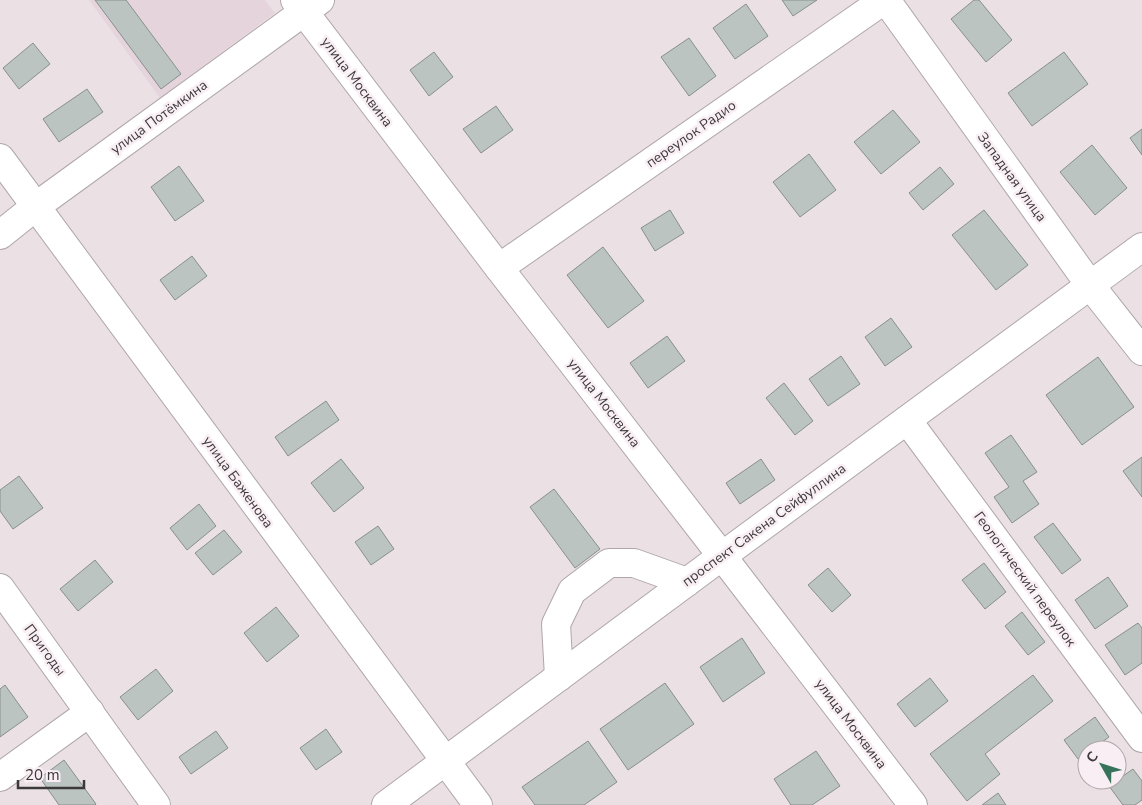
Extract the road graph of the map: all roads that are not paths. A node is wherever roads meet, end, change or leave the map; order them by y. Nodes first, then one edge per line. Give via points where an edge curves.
1 (885, 0) edge
2 (306, 4) edge
3 (0, 158) edge
4 (35, 207) junction
5 (0, 235) edge
6 (1142, 247) edge
7 (499, 268) junction
8 (1090, 285) junction
9 (1142, 351) edge
10 (907, 420) junction
11 (722, 556) junction
12 (687, 582) junction
13 (0, 588) edge
14 (559, 677) junction
15 (90, 712) junction
16 (1142, 738) edge
17 (445, 761) junction
18 (0, 777) edge
19 (156, 805) edge
20 (386, 805) edge
21 (478, 805) edge
22 (913, 805) edge

1 - 7 street, переулок Радио
1 - 8 street, Западная улица
2 - 4 street, улица Потёмкина
2 - 7 street, улица Москвина
3 - 4 street, улица Баженова
4 - 5 street, улица Потёмкина
4 - 17 street, улица Баженова
6 - 8 street, проспект Сакена Сейфуллина
7 - 11 street, улица Москвина
8 - 9 street, Западная улица
8 - 10 street, проспект Сакена Сейфуллина
10 - 11 street, проспект Сакена Сейфуллина
10 - 16 street, Геологический переулок
11 - 12 street, проспект Сакена Сейфуллина
11 - 22 street, улица Москвина
12 - 14 street, проспект Сакена Сейфуллина
12 - 14 street via 634,563 608,563 572,591 556,624
13 - 15 street, Пригоды
14 - 17 street, проспект Сакена Сейфуллина
15 - 18 street
15 - 19 street, Пригоды
17 - 20 street, проспект Сакена Сейфуллина
17 - 21 street, улица Баженова

